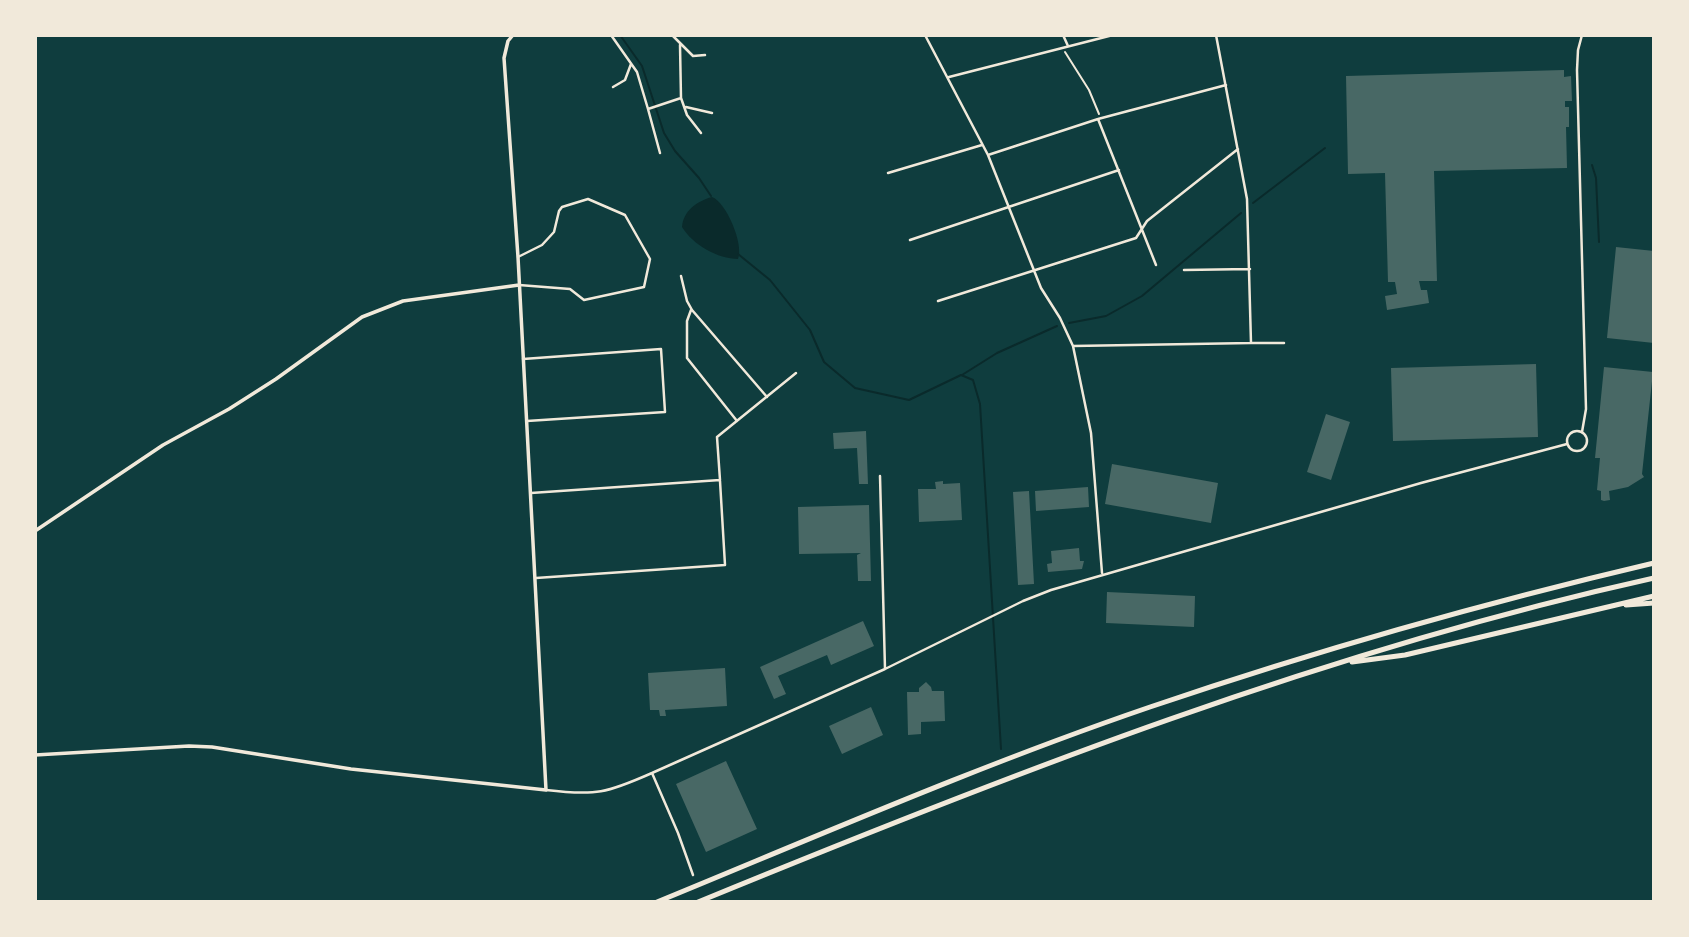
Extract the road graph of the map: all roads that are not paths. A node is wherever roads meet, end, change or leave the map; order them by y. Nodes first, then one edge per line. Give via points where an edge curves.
1 (513, 35) edge
2 (611, 35) edge
3 (673, 35) edge
4 (925, 35) edge
5 (1063, 35) edge
6 (1113, 35) edge
7 (1216, 35) edge
8 (1582, 35) edge
9 (680, 45) junction
10 (1068, 46) junction
11 (705, 55) dead end
12 (631, 64) junction
13 (949, 77) junction
14 (1226, 85) junction
15 (613, 88) dead end
16 (681, 98) junction
17 (686, 107) junction
18 (650, 109) junction
19 (712, 114) dead end
20 (1100, 118) junction
21 (701, 133) dead end
22 (982, 145) junction
23 (1238, 149) junction
24 (660, 153) dead end
25 (988, 155) junction
26 (1119, 170) junction
27 (888, 173) dead end
28 (1009, 205) junction
29 (1142, 229) junction
30 (910, 240) dead end
31 (518, 257) junction
32 (1156, 265) dead end
33 (1250, 269) junction
34 (1184, 270) dead end
35 (1034, 271) junction
36 (681, 276) dead end
37 (519, 285) junction
38 (938, 301) dead end
39 (692, 310) junction
40 (1251, 343) junction
41 (1284, 343) dead end
42 (1073, 346) junction
43 (522, 359) junction
44 (796, 373) dead end
45 (767, 397) junction
46 (527, 421) junction
47 (737, 422) junction
48 (1582, 432) junction
49 (1567, 444) junction
50 (880, 476) dead end
51 (720, 480) junction
52 (531, 493) junction
53 (35, 531) edge
54 (1654, 563) edge
55 (1102, 574) junction
56 (536, 578) junction
57 (1654, 578) edge
58 (1654, 596) edge
59 (1654, 603) edge
60 (1606, 608) junction
61 (1332, 665) junction
62 (885, 669) junction
63 (35, 755) edge
64 (652, 773) junction
65 (546, 790) junction
66 (693, 875) dead end
67 (657, 902) edge
68 (698, 902) edge

1 - 31 street via 504,58
2 - 12 street
3 - 9 street
4 - 13 street
5 - 10 street
6 - 10 street
7 - 14 street
8 - 48 street via 1577,70 1586,410
9 - 11 street via 693,56
9 - 16 street
10 - 13 street
12 - 15 street via 625,80
12 - 18 street
13 - 22 street
14 - 20 street
14 - 23 street
16 - 17 street
16 - 18 street
17 - 19 street
17 - 21 street
18 - 24 street
20 - 25 street
20 - 26 street
22 - 25 street
22 - 27 street
23 - 29 street
23 - 33 street via 1247,199
25 - 28 street
26 - 28 street
26 - 29 street
28 - 30 street
28 - 35 street
29 - 32 street
29 - 35 street via 1136,238
31 - 37 street
31 - 37 street via 542,245 554,232 562,207 588,200 625,215 650,259 644,287 584,300 570,289
33 - 34 street
33 - 40 street
35 - 38 street
35 - 42 street
36 - 39 street
37 - 43 street
37 - 53 street via 403,301 362,317 276,379 163,445
39 - 45 street
39 - 47 street via 687,321 687,358
40 - 41 street
40 - 42 street
42 - 55 street via 1092,440
43 - 46 street
43 - 46 street via 662,349 665,411
44 - 45 street
45 - 47 street
46 - 52 street
47 - 51 street via 718,437
48 - 49 street via 1569,435
48 - 49 street via 1587,440 1584,449 1575,452
49 - 55 street
50 - 62 street
51 - 52 street
51 - 56 street via 725,565
52 - 56 street
54 - 67 highway via 1415,624 1148,708 946,784
55 - 62 street via 1023,601
56 - 65 street
57 - 61 highway
58 - 60 highway
59 - 60 highway
60 - 61 highway via 1405,654
61 - 68 highway via 1058,758
62 - 64 street
63 - 65 street via 212,747 363,771
64 - 65 street via 610,791 584,795
64 - 66 street

